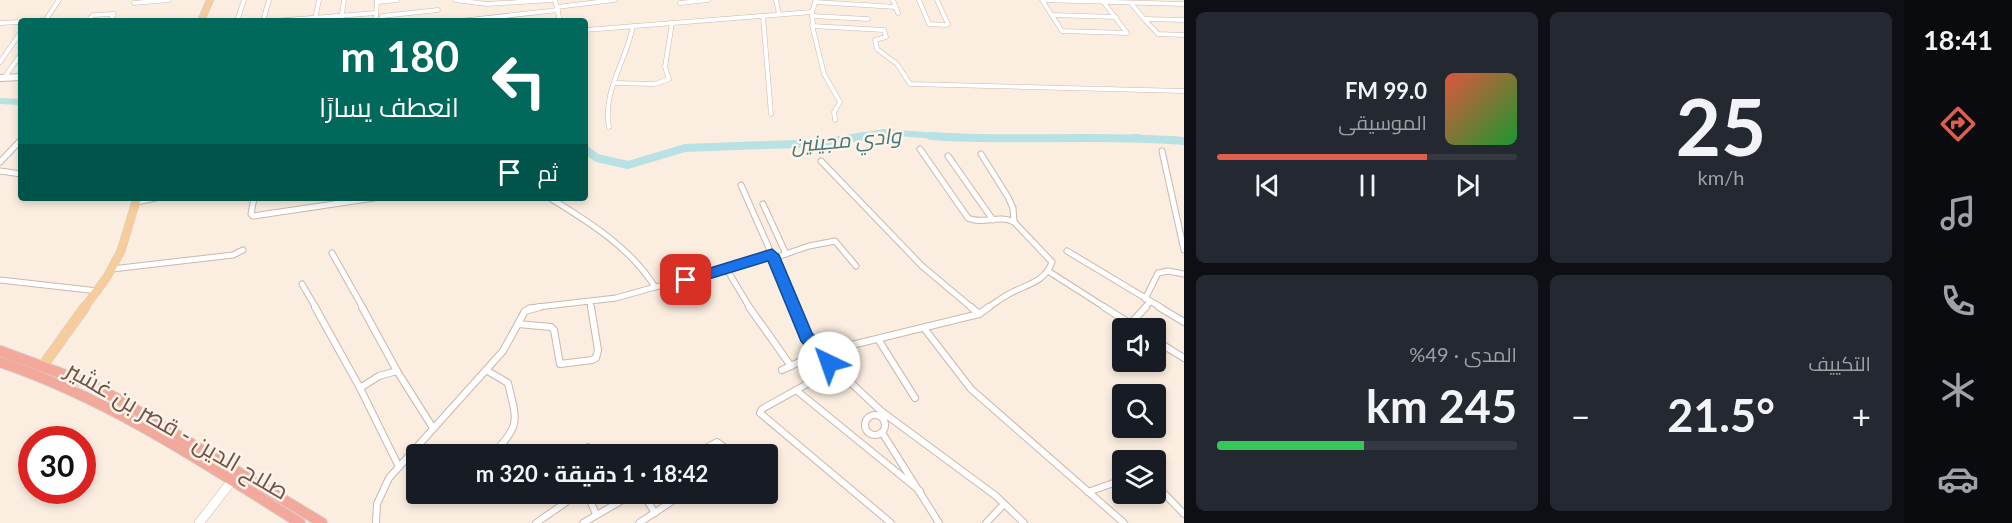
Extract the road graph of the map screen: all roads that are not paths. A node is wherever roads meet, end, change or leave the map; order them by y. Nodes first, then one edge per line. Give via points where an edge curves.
1 (59, 0) edge
2 (169, 0) edge
3 (210, 0) edge
4 (244, 0) edge
5 (269, 0) edge
6 (319, 0) edge
7 (345, 0) edge
8 (397, 0) edge
9 (455, 0) edge
10 (462, 0) edge
11 (554, 0) edge
12 (614, 0) edge
13 (708, 0) edge
14 (776, 0) edge
15 (893, 0) edge
16 (919, 0) edge
17 (937, 0) edge
18 (1043, 0) edge
19 (377, 1) edge
20 (815, 1) edge
21 (1073, 1) edge
22 (1103, 1) edge
23 (134, 3) dead end
24 (470, 3) junction
25 (680, 3) dead end
26 (1131, 3) junction
27 (511, 4) junction
28 (1184, 4) edge
29 (896, 7) junction
30 (557, 8) junction
31 (438, 10) dead end
32 (376, 13) junction
33 (898, 13) dead end
34 (779, 14) junction
35 (812, 14) junction
36 (1052, 15) junction
37 (514, 16) junction
38 (763, 16) junction
39 (1116, 17) junction
40 (46, 18) edge
41 (90, 18) edge
42 (112, 18) edge
43 (202, 18) edge
44 (238, 18) edge
45 (264, 18) edge
46 (315, 18) edge
47 (341, 18) edge
48 (377, 18) edge
49 (380, 18) edge
50 (492, 18) edge
51 (559, 18) edge
52 (868, 19) dead end
53 (1144, 19) junction
54 (1184, 20) edge
55 (18, 22) edge
56 (672, 23) junction
57 (1, 24) edge
58 (812, 25) junction
59 (633, 26) junction
60 (588, 30) edge
61 (1184, 35) edge
62 (18, 36) edge
63 (18, 58) edge
64 (0, 62) edge
65 (18, 76) edge
66 (2, 78) edge
67 (615, 83) junction
68 (1184, 91) edge
69 (771, 114) dead end
70 (835, 120) dead end
71 (609, 127) dead end
72 (18, 143) edge
73 (920, 149) dead end
74 (1162, 150) dead end
75 (981, 154) dead end
76 (948, 156) dead end
77 (821, 161) dead end
78 (0, 162) edge
79 (0, 171) edge
80 (18, 174) edge
81 (741, 185) dead end
82 (137, 201) edge
83 (253, 201) edge
84 (354, 201) edge
85 (554, 201) edge
86 (763, 204) dead end
87 (993, 220) junction
88 (1014, 222) junction
89 (780, 242) junction
90 (768, 244) junction
91 (243, 250) dead end
92 (1184, 250) edge
93 (1067, 251) dead end
94 (332, 253) dead end
95 (786, 254) junction
96 (773, 256) junction
97 (856, 266) dead end
98 (112, 269) junction
99 (1048, 272) junction
100 (729, 273) dead end
101 (1184, 274) edge
102 (0, 280) edge
103 (302, 285) dead end
104 (655, 287) junction
105 (98, 291) junction
106 (1148, 300) junction
107 (590, 302) junction
108 (979, 314) junction
109 (1121, 318) edge
110 (1134, 318) edge
111 (1184, 322) edge
112 (518, 324) junction
113 (924, 328) junction
114 (878, 339) junction
115 (1166, 347) edge
116 (56, 348) junction
117 (0, 351) edge
118 (819, 353) junction
119 (1184, 358) edge
120 (27, 360) junction
121 (0, 362) edge
122 (791, 366) junction
123 (834, 369) junction
124 (40, 370) junction
125 (486, 370) junction
126 (782, 370) dead end
127 (397, 371) junction
128 (59, 373) junction
129 (87, 383) junction
130 (360, 388) junction
131 (796, 390) junction
132 (76, 391) junction
133 (915, 398) dead end
134 (880, 414) junction
135 (433, 428) junction
136 (867, 429) junction
137 (883, 434) junction
138 (856, 438) junction
139 (502, 444) edge
140 (399, 467) junction
141 (231, 482) junction
142 (1112, 484) edge
143 (920, 491) junction
144 (1088, 492) junction
145 (1166, 495) edge
146 (564, 504) edge
147 (591, 504) edge
148 (614, 504) edge
149 (649, 504) edge
150 (668, 504) edge
151 (1004, 504) junction
152 (655, 513) junction
153 (596, 514) junction
154 (1184, 514) edge
155 (200, 523) edge
156 (300, 523) edge
157 (322, 523) edge
158 (376, 523) edge
159 (536, 523) edge
160 (583, 523) edge
161 (639, 523) edge
162 (891, 523) edge
163 (939, 523) edge
164 (986, 523) edge
165 (1024, 523) edge
166 (1124, 523) edge

1 - 40 street
2 - 23 street
3 - 43 main road
4 - 44 street
5 - 45 street
6 - 46 street
7 - 47 street
8 - 19 street
9 - 24 street
10 - 24 street
11 - 27 street
11 - 30 street
12 - 30 street
13 - 25 street
14 - 34 street
15 - 29 street
16 - 17 street via 929,24 946,26
18 - 21 street
18 - 36 street
19 - 32 street
20 - 29 street
20 - 35 street
21 - 22 street
22 - 26 street
22 - 39 street
24 - 27 street
26 - 28 street
26 - 53 street
27 - 37 street
29 - 33 street
30 - 37 street
30 - 51 street
31 - 49 street
32 - 47 street
32 - 48 street
34 - 35 street
34 - 38 street
35 - 52 street
35 - 58 street
36 - 39 street
36 - 39 street via 1064,31 1127,33
37 - 50 street
38 - 56 street
38 - 69 street
41 - 42 street via 114,14
53 - 54 street
53 - 61 street via 1157,34
55 - 57 street
56 - 59 street
56 - 67 street via 665,67 669,80 656,84
58 - 68 street via 882,30 886,37 875,40 875,46 896,63 910,84
58 - 70 street via 822,74 840,102 834,112
59 - 60 street
59 - 67 street
62 - 64 street
63 - 66 street
65 - 66 main road
67 - 71 street via 607,118
72 - 78 street
73 - 87 street via 968,218 975,222
74 - 92 street
75 - 88 street via 1008,197
76 - 87 street
77 - 108 street via 922,266
79 - 80 street
81 - 90 street
82 - 98 main road
83 - 84 street via 253,216
85 - 104 street via 616,244 639,264
86 - 89 street
87 - 88 street via 1008,218
88 - 99 street via 1050,259
89 - 90 street
89 - 95 street
90 - 96 street
91 - 98 street via 233,255
93 - 106 street
94 - 127 street
95 - 96 street
95 - 97 street via 835,241
96 - 104 street
96 - 118 street via 806,337
98 - 105 main road
99 - 108 street
99 - 109 street
100 - 122 street
101 - 106 street via 1158,273
102 - 105 street
103 - 130 street
104 - 107 street
105 - 116 main road
106 - 110 street
106 - 111 street
107 - 112 street via 530,308
107 - 112 street via 598,350 592,360 560,364 551,327
108 - 113 street
112 - 125 street via 508,345
113 - 114 street
113 - 144 street via 971,388
114 - 118 street
114 - 133 street
115 - 119 street
116 - 120 main road
116 - 124 main road
116 - 128 main road
117 - 120 highway
118 - 122 street
118 - 123 street
120 - 124 highway
121 - 124 highway, صلاح الدين - قصر بن غشير
122 - 126 street
123 - 131 street
123 - 134 street
124 - 128 highway
124 - 132 highway, صلاح الدين - قصر بن غشير
125 - 135 street
125 - 139 street via 508,383 516,418 511,435
127 - 130 street
127 - 135 street
128 - 129 highway
129 - 132 highway
129 - 157 highway
130 - 140 street
131 - 138 street
131 - 162 street via 762,409 760,414
132 - 141 highway, صلاح الدين - قصر بن غشير
134 - 136 street via 866,418
134 - 137 street via 886,425
134 - 151 street
135 - 140 street
136 - 137 street
136 - 138 street
137 - 143 street
138 - 143 street
140 - 158 street via 380,495
141 - 155 main road
141 - 156 highway, صلاح الدين - قصر بن غشير
142 - 144 street
143 - 163 street
144 - 166 street
145 - 154 street
146 - 159 street
147 - 153 street
148 - 153 street
149 - 152 street
150 - 152 street
151 - 164 street
151 - 165 street
152 - 161 street
153 - 160 street

